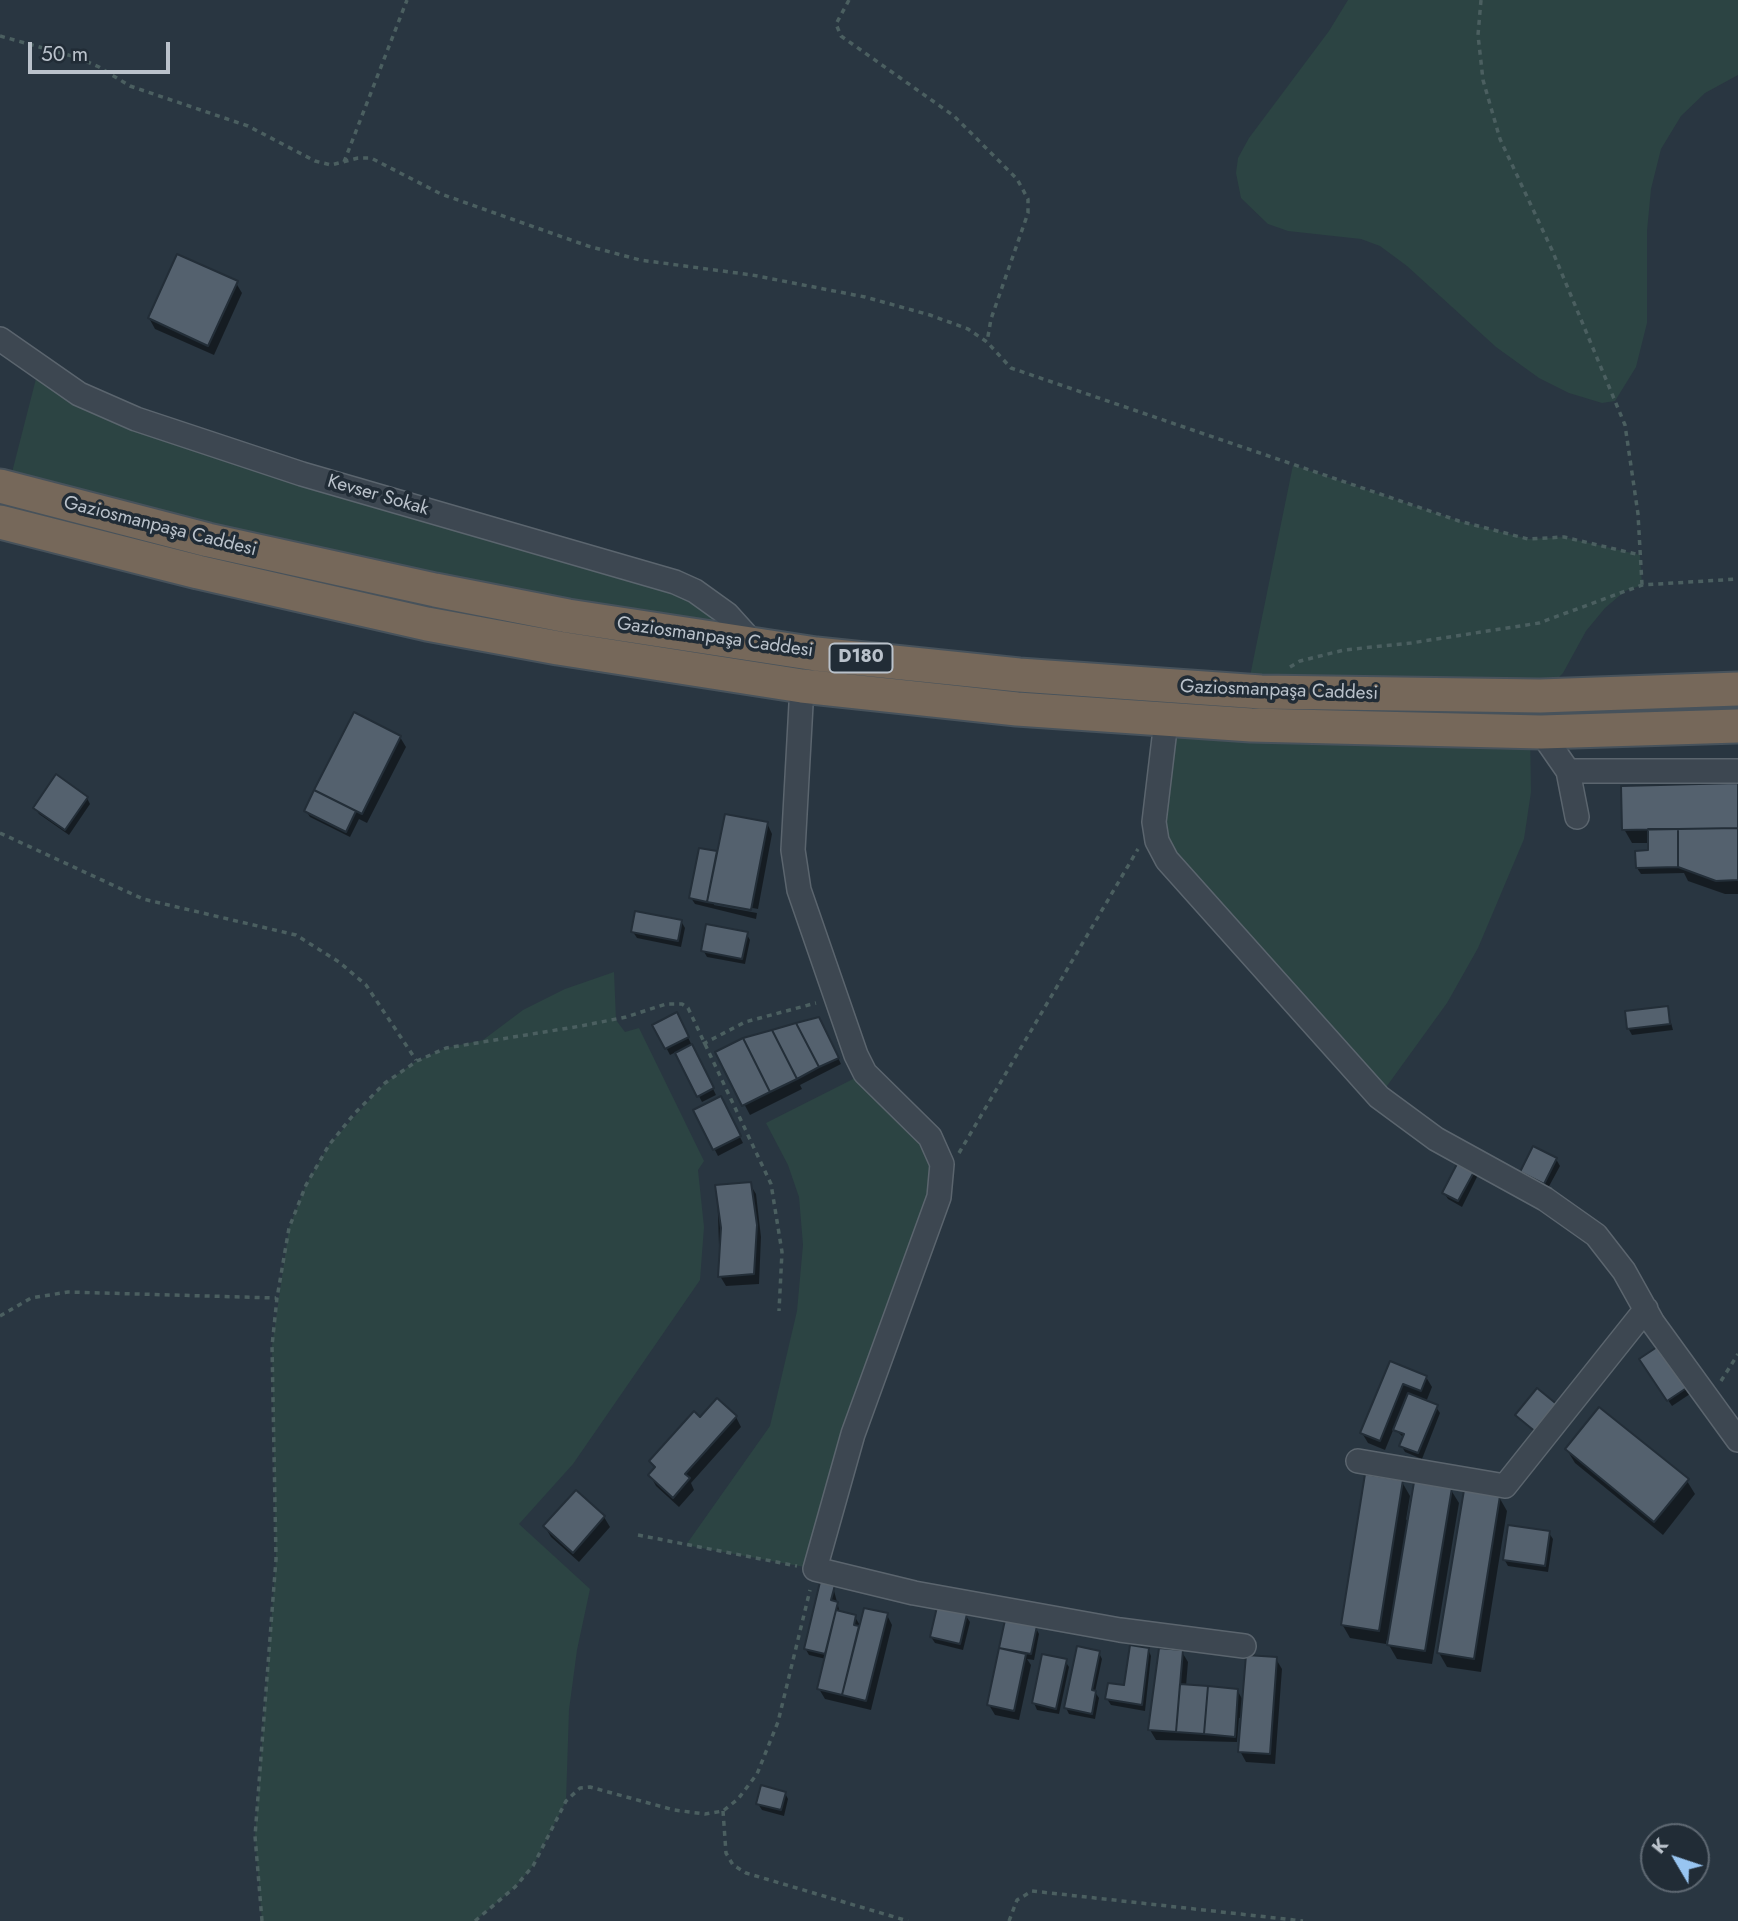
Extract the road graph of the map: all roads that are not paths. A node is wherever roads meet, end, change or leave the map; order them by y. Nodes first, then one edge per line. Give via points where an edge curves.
1 (0, 339) edge
2 (0, 486) edge
3 (0, 522) edge
4 (755, 645) junction
5 (802, 686) junction
6 (1738, 689) edge
7 (1166, 721) junction
8 (1738, 726) edge
9 (1541, 732) junction
10 (1568, 771) junction
11 (1738, 771) edge
12 (1577, 817) dead end
13 (1646, 1310) junction
14 (1738, 1440) edge
15 (1358, 1461) dead end
16 (1244, 1646) dead end

1 - 4 street, Kevser Sokak via 79,394 136,419 302,474 675,582 727,614
2 - 4 highway, Gaziosmanpaşa Caddesi / D180 via 208,540 410,585
3 - 5 highway, Gaziosmanpaşa Caddesi / D180 via 427,624
4 - 6 highway, Gaziosmanpaşa Caddesi / D180 via 1019,675 1261,692 1540,696
5 - 7 highway, Gaziosmanpaşa Caddesi / D180
5 - 16 street via 793,850 799,890 865,1073 918,1123 938,1149 942,1164 942,1182 853,1434 815,1569 914,1593 1120,1630
7 - 9 highway, Gaziosmanpaşa Caddesi / D180
7 - 13 street via 1154,822 1157,841 1182,879 1363,1082 1425,1132 1583,1223 1609,1250
8 - 9 highway, Gaziosmanpaşa Caddesi / D180
9 - 10 street
10 - 11 street
10 - 12 street
13 - 14 street
13 - 15 street via 1505,1486

